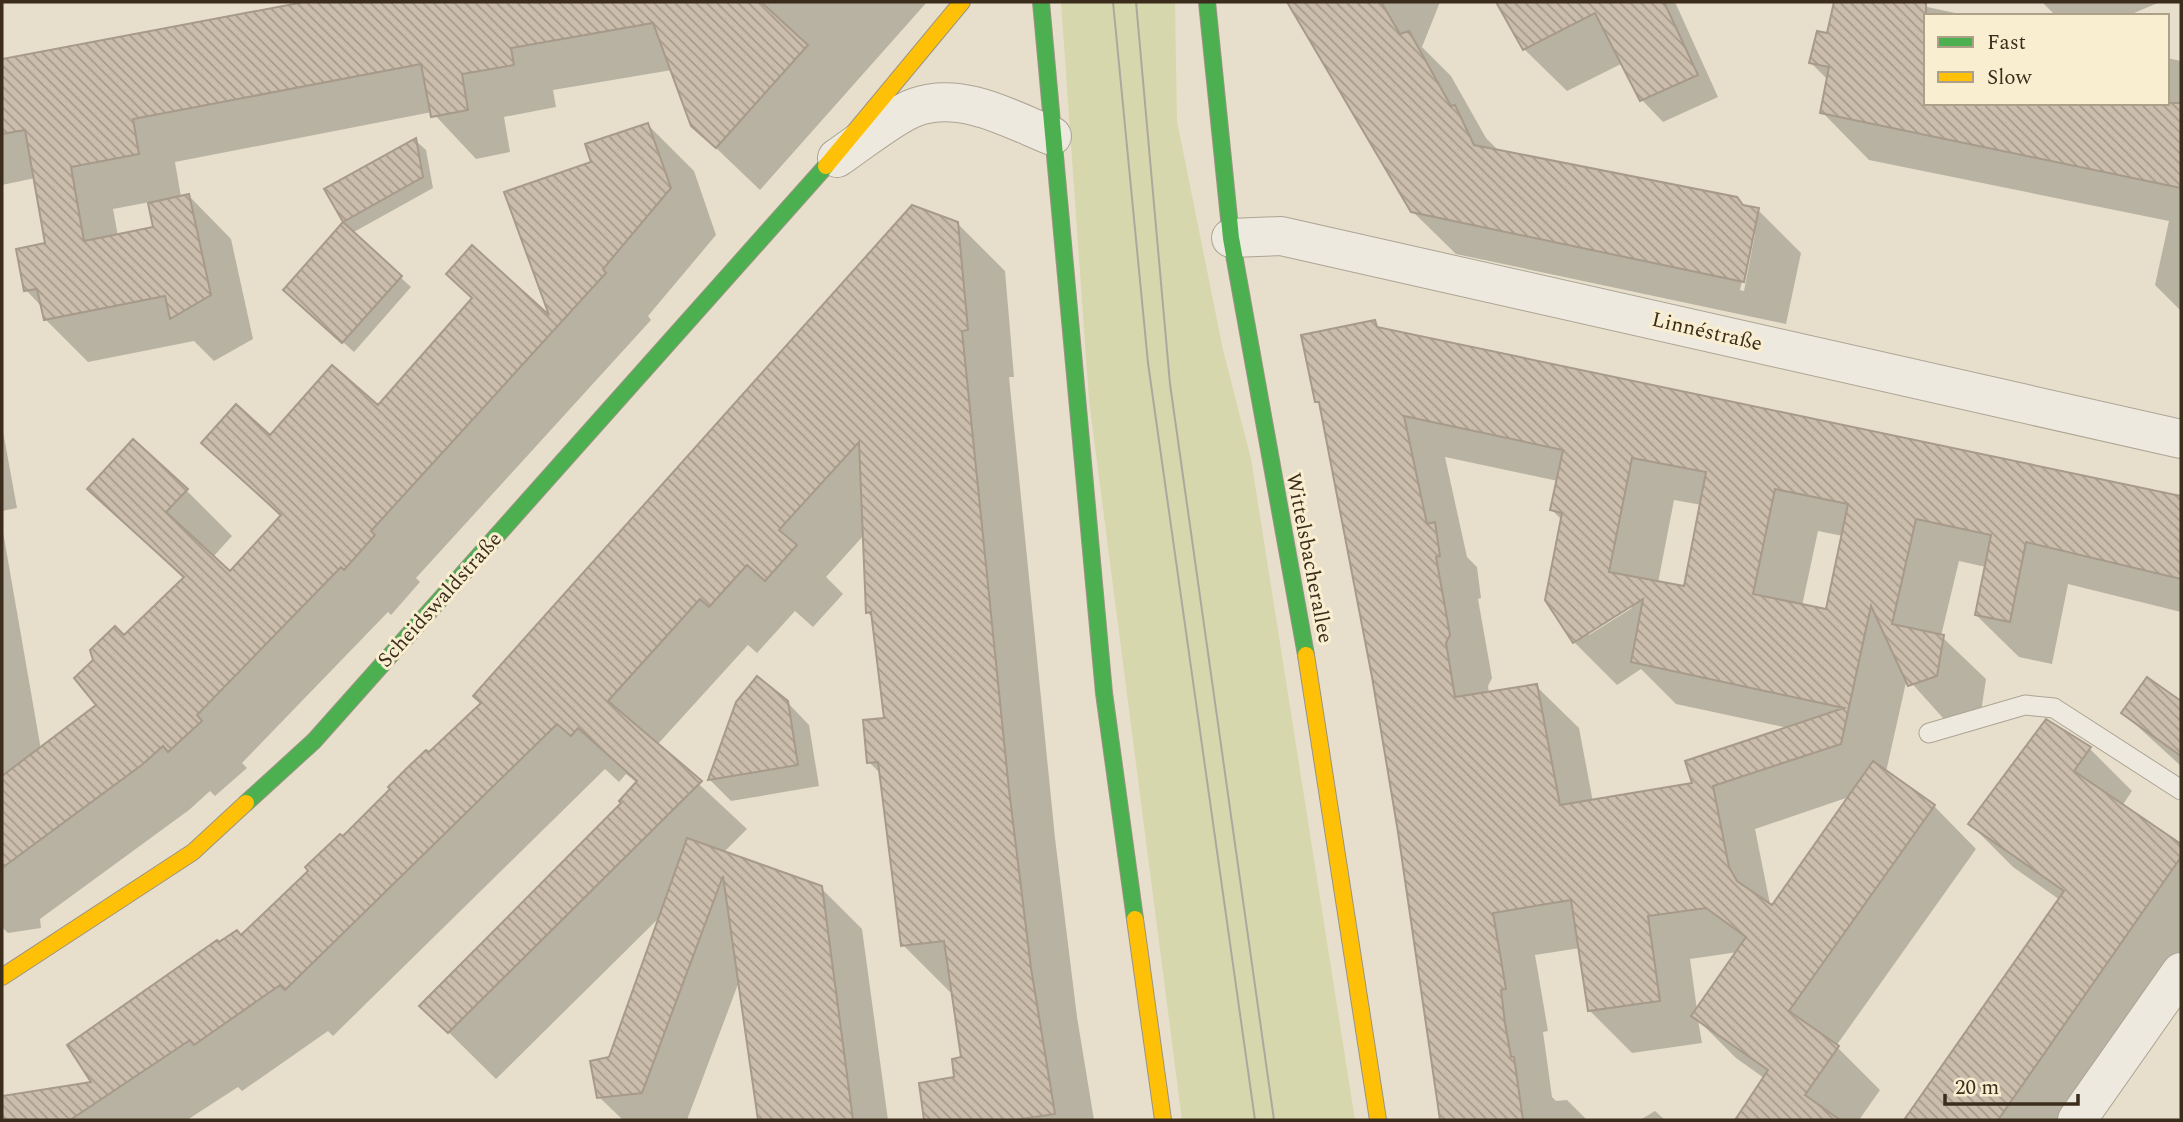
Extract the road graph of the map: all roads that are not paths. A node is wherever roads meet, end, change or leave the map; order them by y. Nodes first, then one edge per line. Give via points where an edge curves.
1 (962, 2) edge
2 (1041, 2) edge
3 (1207, 2) edge
4 (1052, 136) junction
5 (827, 164) junction
6 (1231, 238) junction
7 (2181, 439) edge
8 (1929, 733) dead end
9 (2181, 790) edge
10 (2181, 972) edge
11 (2, 977) edge
12 (1163, 1120) edge
13 (1378, 1120) edge
14 (2077, 1120) edge

1 - 5 main road, Scheidswaldstraße
2 - 4 main road
3 - 6 main road, Wittelsbacherallee
4 - 5 street, Scheidswaldstraße via 985,108 948,102 915,107
4 - 12 main road via 1104,693
5 - 11 main road, Scheidswaldstraße via 314,741 193,852
6 - 7 street, Linnéstraße via 1281,236
6 - 13 main road, Wittelsbacherallee via 1324,748
8 - 9 lane via 2025,705 2054,708
10 - 14 street

